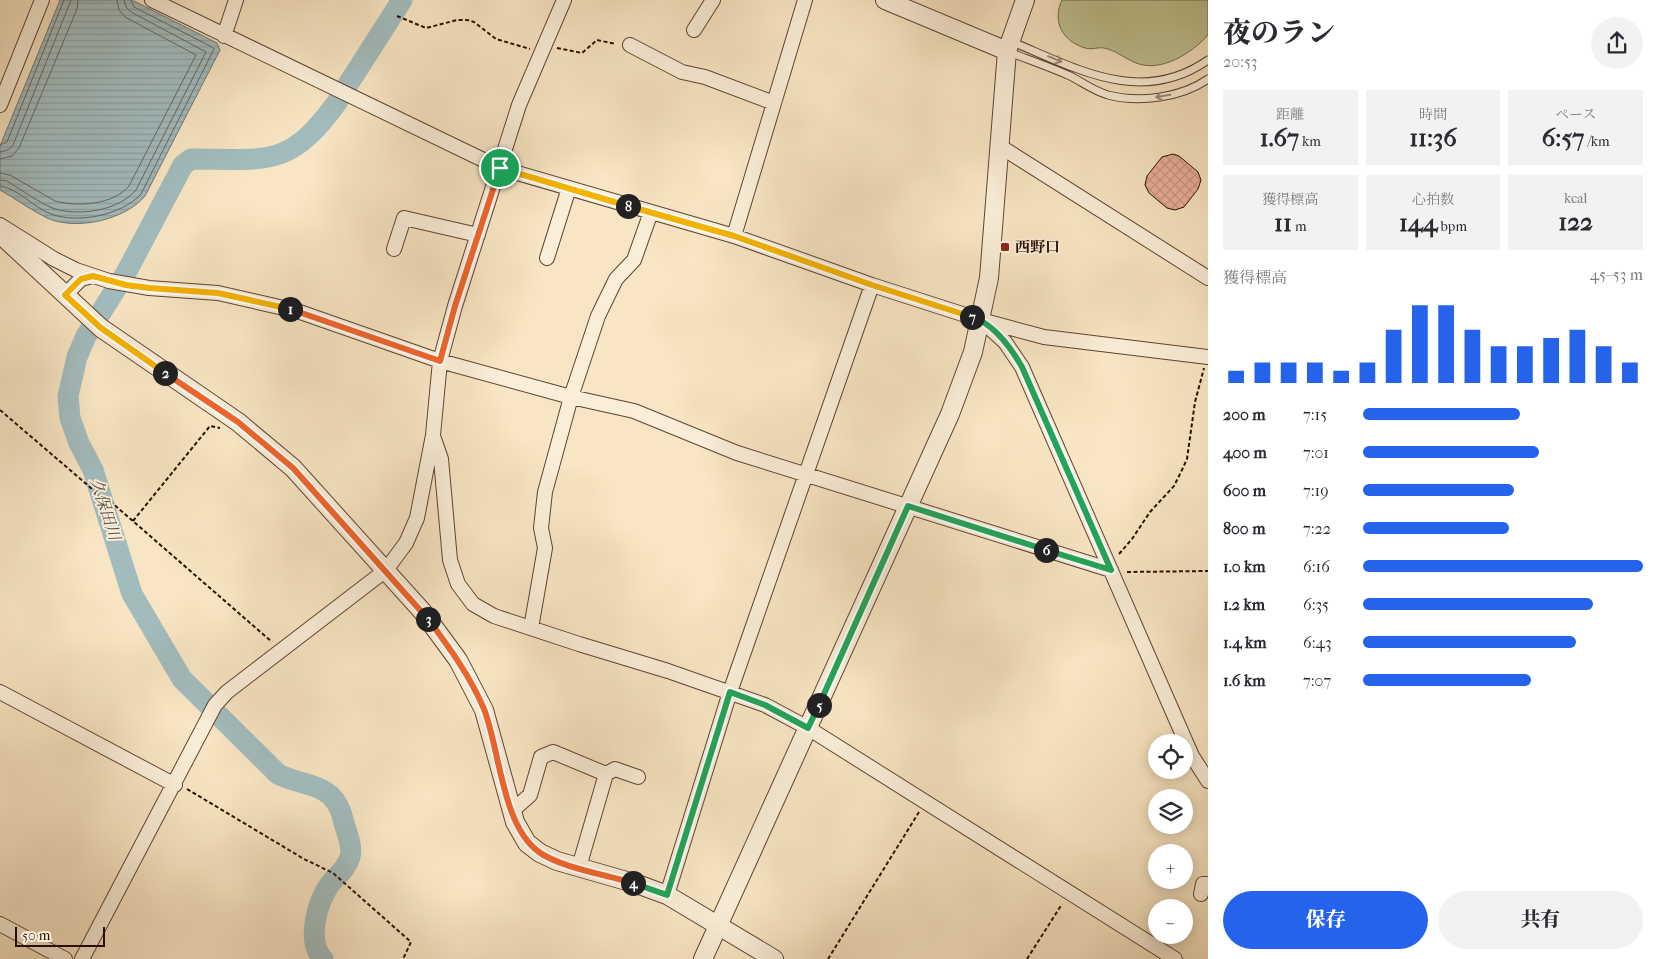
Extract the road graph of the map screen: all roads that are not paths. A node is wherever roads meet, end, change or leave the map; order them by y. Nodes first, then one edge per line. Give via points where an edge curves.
1 (42, 0) edge
2 (152, 0) edge
3 (236, 0) edge
4 (564, 0) edge
5 (714, 0) edge
6 (805, 0) edge
7 (886, 0) edge
8 (1025, 0) edge
9 (694, 30) dead end
10 (224, 36) junction
11 (630, 45) road end
12 (1008, 46) junction
13 (1208, 60) edge
14 (1208, 79) edge
15 (774, 104) junction
16 (0, 105) edge
17 (1001, 147) junction
18 (500, 168) junction
19 (569, 188) junction
20 (651, 212) junction
21 (0, 225) edge
22 (0, 234) edge
23 (478, 235) junction
24 (734, 236) junction
25 (394, 249) dead end
26 (547, 258) dead end
27 (93, 276) junction
28 (1208, 278) edge
29 (872, 285) junction
30 (65, 295) junction
31 (981, 320) junction
32 (1208, 357) edge
33 (440, 361) junction
34 (572, 397) junction
35 (433, 435) junction
36 (805, 473) junction
37 (908, 506) junction
38 (1110, 569) junction
39 (386, 570) junction
40 (531, 628) junction
41 (0, 692) edge
42 (730, 692) junction
43 (808, 728) junction
44 (606, 774) junction
45 (638, 776) dead end
46 (1208, 781) edge
47 (176, 784) junction
48 (512, 812) junction
49 (579, 867) junction
50 (667, 895) junction
51 (0, 924) edge
52 (718, 925) junction
53 (65, 959) edge
54 (82, 959) edge
55 (703, 959) edge
56 (774, 959) edge
57 (1175, 959) edge

1 - 16 street
2 - 10 street
3 - 10 street
4 - 18 street via 519,105
5 - 9 street
6 - 15 street
7 - 12 street
8 - 12 street
10 - 18 street
11 - 15 street via 682,72 705,77
12 -> 13 lane via 1095,76 1124,82 1152,82 1180,76
14 -> 12 lane via 1186,91 1170,95 1108,95
12 - 17 street
15 - 24 street
17 - 28 street
17 - 31 street via 989,278
18 - 19 street
18 - 23 street
19 - 20 street
19 - 26 street
20 - 24 street
20 - 34 street via 634,260 616,279 598,316
21 - 27 street via 54,259
22 - 30 street
23 - 25 street via 404,218
23 - 33 street
24 - 29 street
27 - 30 street via 81,279
27 - 33 street via 126,285 218,293 264,302
29 - 31 street
29 - 36 street
30 - 39 street via 95,323 238,422 293,468
31 - 32 street via 1044,337
31 - 37 street via 963,383
31 - 38 street via 1005,342 1022,367
33 - 34 street
33 - 35 street
34 - 36 street via 634,411 736,452
34 - 40 street via 545,492 541,528 545,548
35 - 39 street via 417,518 406,543
35 - 40 street via 441,459 450,560 458,584 473,604 494,616
36 - 37 street
36 - 42 street
37 - 38 street
37 - 43 street
38 - 46 street via 1192,756
39 - 47 street via 227,692 212,711
39 - 48 street via 458,660 484,710
40 - 42 street
41 - 47 street
42 - 43 street via 765,705
42 - 50 street
43 - 52 street
43 - 57 street
44 - 45 street via 615,769
44 - 48 street via 553,752 541,757 530,795
44 - 49 street
47 - 54 street
48 - 49 street via 528,843 540,853
49 - 50 street
50 - 52 street
51 - 53 street
52 - 55 street
52 - 56 street

